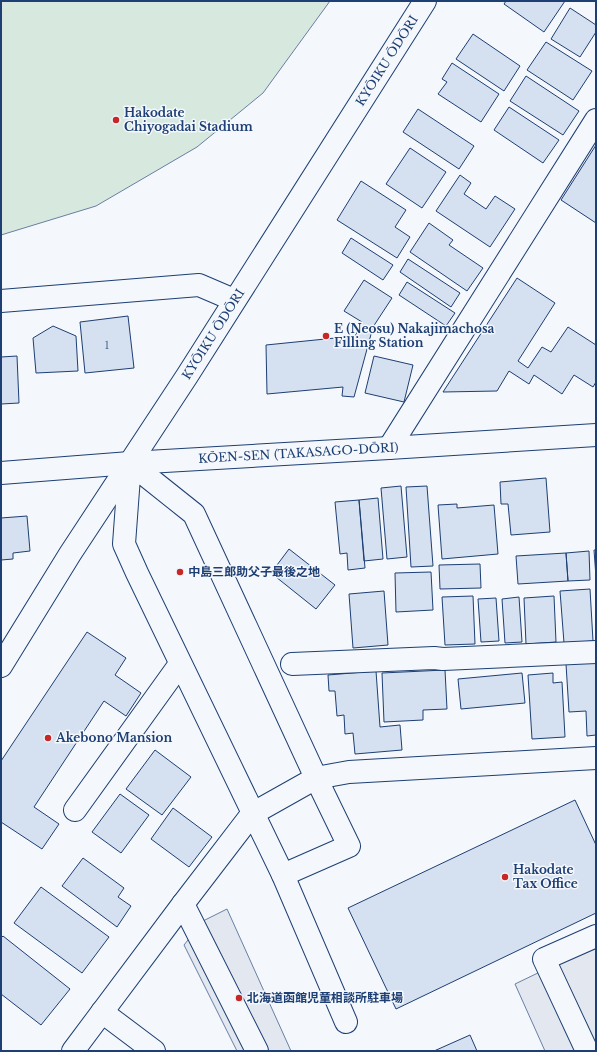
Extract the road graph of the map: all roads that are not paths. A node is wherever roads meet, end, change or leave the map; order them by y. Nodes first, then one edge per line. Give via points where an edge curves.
1 (425, 1) edge
2 (596, 120) edge
3 (234, 300) junction
4 (1, 301) edge
5 (596, 435) edge
6 (389, 448) junction
7 (130, 463) junction
8 (1, 473) edge
9 (596, 652) edge
10 (180, 664) junction
11 (292, 664) dead end
12 (1, 666) edge
13 (596, 759) edge
14 (316, 778) junction
15 (76, 810) dead end
16 (252, 814) junction
17 (283, 876) junction
18 (183, 904) junction
19 (596, 936) edge
20 (102, 1012) junction
21 (346, 1022) dead end
22 (73, 1051) edge
23 (154, 1051) edge
24 (257, 1051) edge
25 (587, 1051) edge

1 - 3 street, KYŌIKU ŌDŌRI
2 - 6 street
3 - 4 street via 199,285
3 - 7 street, KYŌIKU ŌDŌRI
5 - 6 street, KŌEN-SEN (TAKASAGO-DŌRI)
6 - 7 street, KŌEN-SEN (TAKASAGO-DŌRI)
7 - 8 street, KŌEN-SEN (TAKASAGO-DŌRI)
7 - 10 street via 124,544
7 - 12 street, KYŌIKU ŌDŌRI
7 - 14 street via 194,514
9 - 11 street
10 - 15 street
10 - 16 street
13 - 14 street via 349,772
14 - 16 street
14 - 17 street via 349,846
16 - 17 street
16 - 18 street
17 - 21 street
18 - 20 street
18 - 24 street
19 - 25 street via 544,959
20 - 22 street
20 - 23 street

